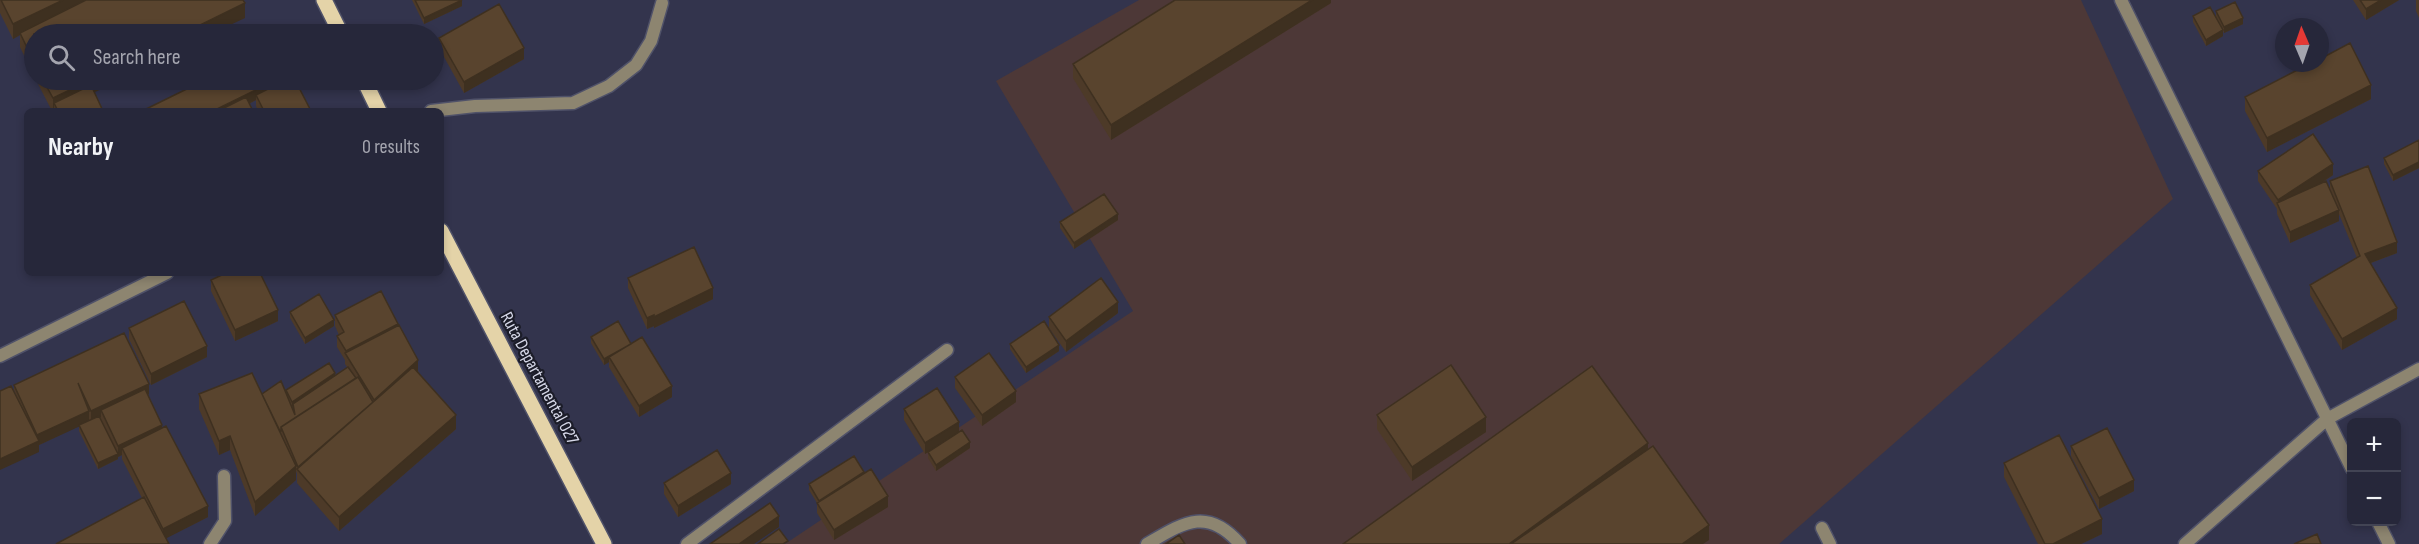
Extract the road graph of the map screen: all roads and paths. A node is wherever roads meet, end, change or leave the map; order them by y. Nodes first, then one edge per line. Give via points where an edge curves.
1 (324, 0) edge
2 (2121, 0) edge
3 (662, 3) dead end
4 (336, 24) edge
5 (369, 90) edge
6 (378, 108) edge
7 (444, 109) edge
8 (444, 237) edge
9 (161, 276) edge
10 (947, 350) dead end
11 (0, 356) edge
12 (2419, 369) edge
13 (2327, 419) junction
14 (2347, 459) edge
15 (224, 476) dead end
16 (2380, 526) edge
17 (1822, 528) dead end
18 (210, 544) edge
19 (604, 544) edge
20 (687, 544) edge
21 (1147, 544) edge
22 (1240, 544) edge
23 (1830, 544) edge
24 (2185, 544) edge
25 (2389, 544) edge

1 - 4 main road
2 - 13 street
3 - 7 street via 651,41 636,65 609,86 573,103
5 - 6 main road
8 - 19 main road, Ruta Departamental 027
9 - 11 street
10 - 20 street
12 - 13 street
13 - 14 street
13 - 24 street
15 - 18 street via 225,521
16 - 25 street
17 - 23 street
21 - 22 street via 1184,522 1206,521 1228,530

